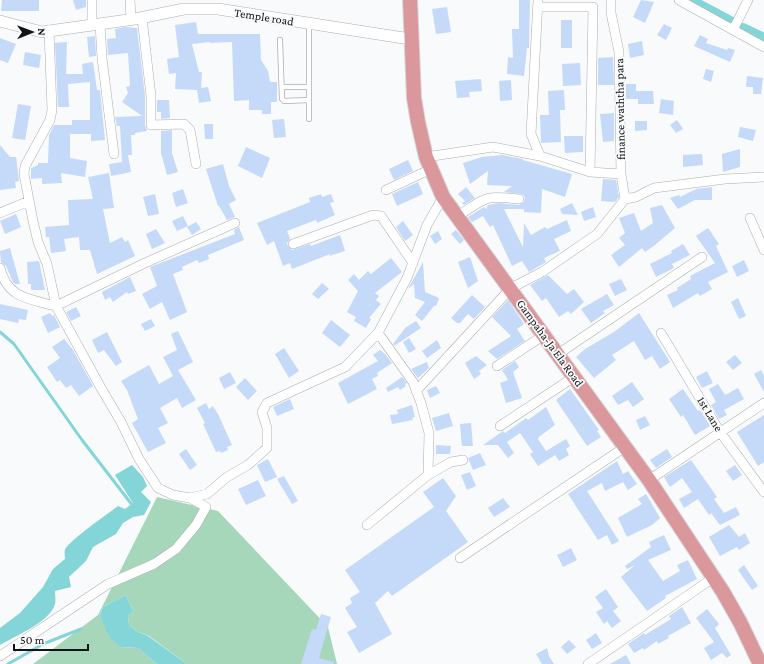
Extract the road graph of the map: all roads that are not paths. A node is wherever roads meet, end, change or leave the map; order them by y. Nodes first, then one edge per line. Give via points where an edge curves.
1 (92, 0) edge
2 (130, 0) edge
3 (410, 0) edge
4 (611, 0) edge
5 (679, 0) edge
6 (748, 0) edge
7 (538, 3) edge
8 (137, 19) junction
9 (0, 21) edge
10 (309, 24) junction
11 (96, 25) junction
12 (49, 30) junction
13 (734, 30) junction
14 (410, 39) junction
15 (280, 40) dead end
16 (764, 47) edge
17 (282, 87) junction
18 (309, 87) junction
19 (309, 100) junction
20 (309, 119) dead end
21 (114, 154) dead end
22 (540, 156) junction
23 (428, 163) junction
24 (196, 164) dead end
25 (590, 172) junction
26 (621, 174) junction
27 (764, 177) edge
28 (386, 190) dead end
29 (443, 197) junction
30 (519, 199) dead end
31 (625, 199) junction
32 (30, 202) junction
33 (0, 213) edge
34 (458, 216) junction
35 (750, 218) dead end
36 (235, 223) dead end
37 (293, 244) dead end
38 (764, 250) edge
39 (702, 257) dead end
40 (413, 263) junction
41 (0, 268) edge
42 (511, 288) junction
43 (56, 306) junction
44 (378, 333) junction
45 (661, 333) dead end
46 (544, 335) junction
47 (558, 354) junction
48 (497, 366) dead end
49 (574, 376) junction
50 (416, 391) junction
51 (764, 402) edge
52 (500, 426) dead end
53 (720, 432) junction
54 (625, 447) junction
55 (463, 460) dead end
56 (428, 475) junction
57 (649, 480) junction
58 (764, 492) edge
59 (190, 498) junction
60 (367, 525) dead end
61 (460, 558) dead end
62 (713, 578) junction
63 (0, 656) edge
64 (588, 664) edge
65 (760, 664) edge

1 - 11 street
2 - 8 street
3 - 14 highway, Gampaha-Ja Ela Road
4 - 26 street, finance waththa para via 619,52
5 - 13 street
6 - 13 street
7 - 22 street via 531,134
7 - 25 street via 593,7
8 - 10 street, Temple road via 184,9 218,9
8 - 11 street, Temple road
8 - 24 street via 151,96 151,125 184,124 190,130
9 - 12 street, Temple road via 42,32
10 - 14 street, Temple road
10 - 18 lane
11 - 12 street, Temple road
11 - 21 street
12 - 32 street via 52,110 50,120 25,166 24,174
13 - 16 street
14 - 23 highway, Gampaha-Ja Ela Road via 414,98
15 - 17 lane
17 - 18 lane
17 - 19 lane via 284,101
18 - 19 lane
19 - 20 lane
22 - 23 street, finance waththa para via 493,147
22 - 25 street, finance waththa para
23 - 28 street, finance waththa para
23 - 29 highway, Gampaha-Ja Ela Road
25 - 26 street, finance waththa para
26 - 31 street
27 - 31 street via 654,188 636,197
29 - 34 highway, Gampaha-Ja Ela Road
29 - 40 street via 427,225
30 - 34 street via 492,196 482,199
31 - 42 street via 597,234 542,272
32 - 33 street
32 - 43 street
34 - 42 highway, Gampaha-Ja Ela Road
35 - 38 street
36 - 43 street
37 - 40 street via 373,215 381,216
39 - 47 street
40 - 44 street
41 - 43 street via 8,288 27,298
42 - 46 highway, Gampaha-Ja Ela Road
42 - 50 street
43 - 59 street via 139,459 158,488 173,496
44 - 50 street
44 - 59 street via 345,368 267,403 262,412 267,428 267,448 207,494
45 - 53 street, 1st Lane
46 - 47 highway, Gampaha-Ja Ela Road
46 - 48 street
47 - 49 highway, Gampaha-Ja Ela Road
49 - 52 street
49 - 54 highway, Gampaha-Ja Ela Road
50 - 56 street via 429,433
51 - 53 street
53 - 57 street
53 - 58 street, 1st Lane
54 - 57 highway, Gampaha-Ja Ela Road
54 - 61 street
55 - 56 street via 451,462
56 - 60 street
57 - 62 highway, Gampaha-Ja Ela Road
59 - 63 street via 206,507 176,549 154,564 108,584
62 - 64 street
62 - 65 highway, Gampaha-Ja Ela Road via 740,622

